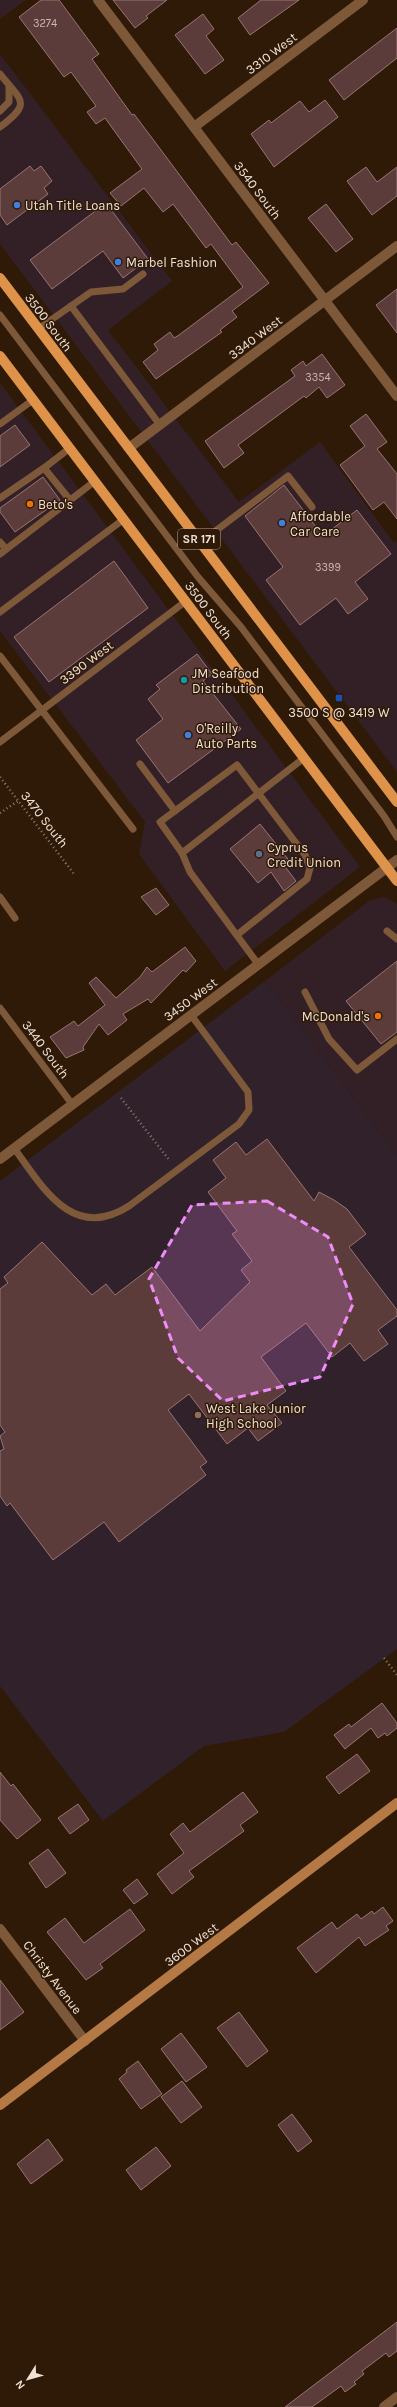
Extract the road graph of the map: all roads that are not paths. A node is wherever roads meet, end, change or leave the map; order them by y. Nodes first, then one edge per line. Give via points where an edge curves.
1 (98, 0) edge
2 (364, 0) edge
3 (0, 74) edge
4 (9, 86) junction
5 (0, 111) edge
6 (0, 127) edge
7 (194, 127) junction
8 (397, 246) edge
9 (143, 274) dead end
10 (0, 278) edge
11 (325, 300) junction
12 (71, 306) junction
13 (0, 315) edge
14 (38, 329) junction
15 (0, 356) edge
16 (397, 396) edge
17 (33, 400) junction
18 (0, 424) edge
19 (160, 425) junction
20 (70, 448) junction
21 (129, 448) junction
22 (44, 468) junction
23 (95, 481) junction
24 (0, 498) edge
25 (70, 500) junction
26 (312, 507) dead end
27 (124, 520) junction
28 (0, 542) edge
29 (201, 542) junction
30 (3, 552) edge
31 (186, 601) junction
32 (0, 612) edge
33 (0, 656) edge
34 (42, 710) junction
35 (0, 742) edge
36 (304, 758) junction
37 (140, 764) dead end
38 (258, 793) junction
39 (397, 802) edge
40 (175, 811) junction
41 (133, 829) dead end
42 (397, 837) edge
43 (182, 853) junction
44 (397, 860) edge
45 (386, 868) junction
46 (397, 881) edge
47 (0, 897) edge
48 (15, 918) dead end
49 (386, 931) dead end
50 (237, 935) junction
51 (397, 939) edge
52 (258, 964) junction
53 (305, 992) dead end
54 (0, 1008) edge
55 (191, 1015) junction
56 (397, 1039) edge
57 (72, 1104) junction
58 (14, 1148) junction
59 (0, 1159) edge
60 (397, 1803) edge
61 (0, 1929) edge
62 (85, 2041) junction
63 (0, 2105) edge
64 (397, 2397) edge
65 (384, 2407) edge

1 - 7 street, 3540 South
2 - 7 street, 3310 West
3 - 4 lane
4 - 5 lane via 10,99
4 - 6 lane via 19,97 21,107 15,116
7 - 11 street, 3540 South
8 - 11 street, 3340 West
9 - 12 lane via 123,289 91,292
10 - 14 main road, 3500 South / SR 171
11 - 16 street, 3540 South
11 - 19 street, 3340 West
12 - 14 lane
12 - 19 lane
13 - 42 lane via 198,577 384,816
14 - 21 main road, 3500 South / SR 171
15 - 17 main road, 3500 South
17 - 18 lane
17 - 20 main road, 3500 South
19 - 21 street, 3340 West
20 - 22 lane
20 - 23 main road, 3500 South
21 - 29 main road, 3500 South / SR 171
22 - 24 lane
22 - 25 lane
23 - 25 lane
23 - 27 main road, 3500 South
25 - 30 lane
26 - 29 lane via 288,476
27 - 31 main road, 3500 South
27 - 32 lane
28 - 30 lane
29 - 39 main road, 3500 South / SR 171
31 - 34 lane, 3390 West
31 - 36 main road, 3500 South
33 - 34 lane
34 - 35 lane, 3390 West
34 - 41 lane
36 - 38 lane
36 - 45 main road, 3500 South
37 - 40 lane
38 - 40 lane via 237,765
38 - 43 lane
38 - 50 lane via 305,855 310,868 307,879
40 - 43 lane via 160,822
43 - 50 lane via 190,872
44 - 45 street, 3450 West
45 - 46 main road, 3500 South
45 - 52 street, 3450 West
47 - 48 lane
49 - 51 lane
50 - 52 lane
52 - 55 street, 3450 West
53 - 56 lane via 328,1038 357,1070
54 - 57 lane, 3440 South
55 - 57 street, 3450 West
55 - 58 lane via 250,1098 249,1110 243,1120 129,1206 114,1215 94,1218 68,1211 52,1199
57 - 58 street, 3450 West
58 - 59 street, 3450 West
60 - 62 street, 3600 West
61 - 62 street, Christy Avenue
62 - 63 street, 3600 West
64 - 65 street

